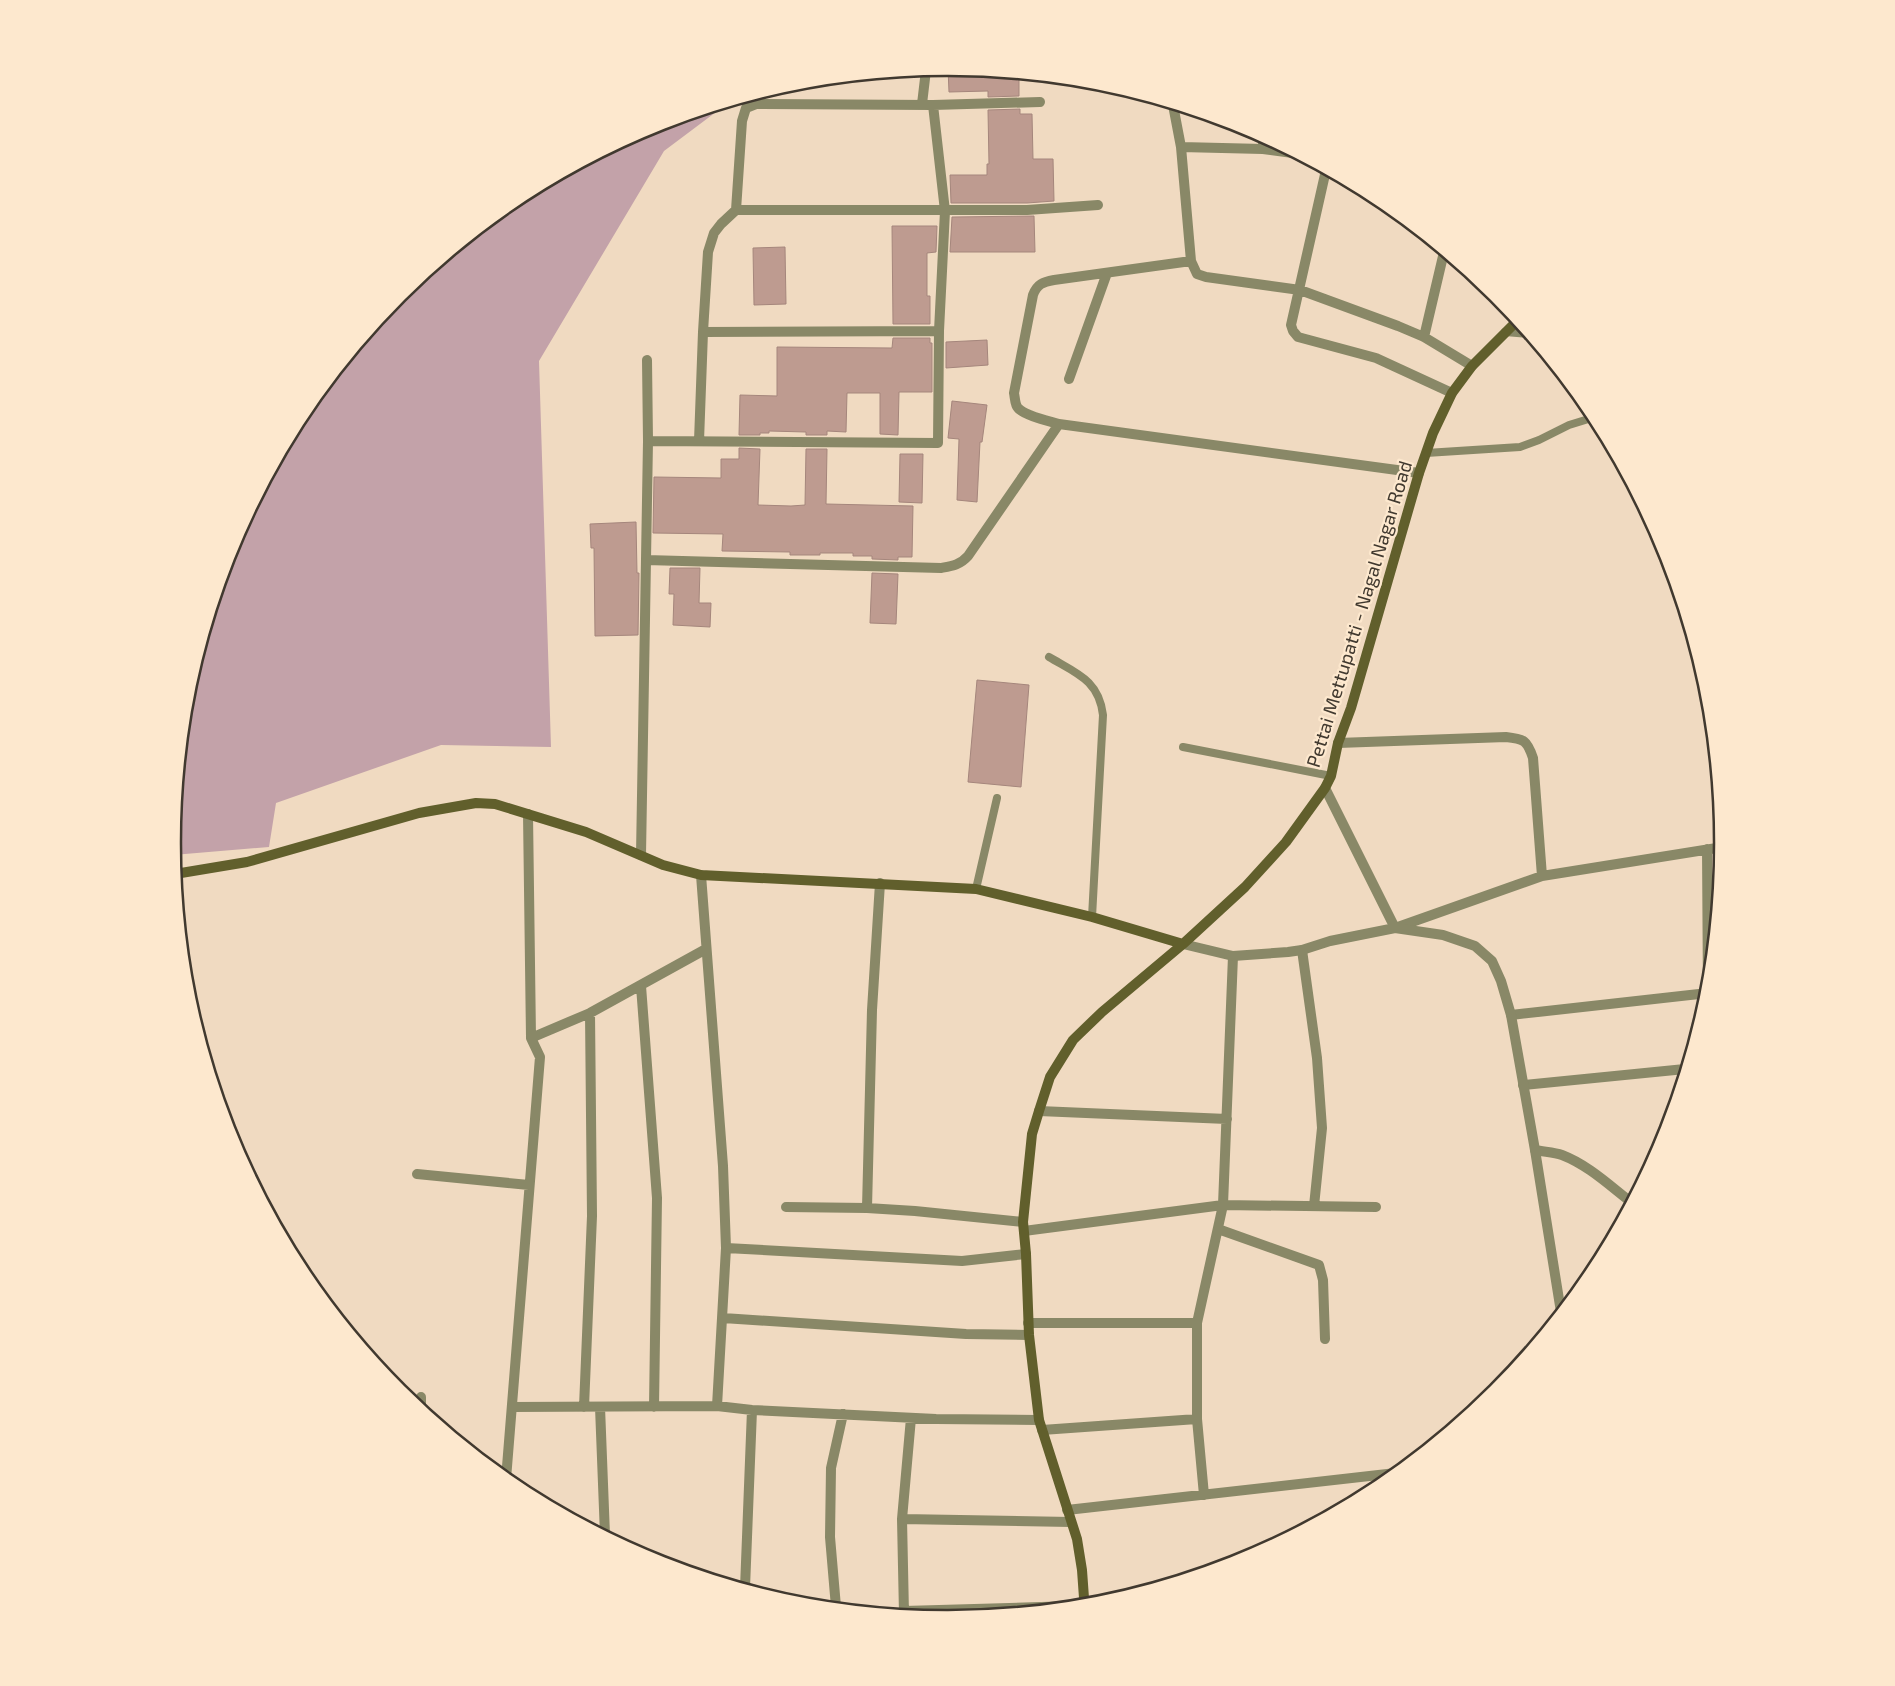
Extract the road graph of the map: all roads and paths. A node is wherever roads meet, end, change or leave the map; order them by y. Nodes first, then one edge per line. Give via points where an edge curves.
1 (925, 77) edge
2 (1040, 102) dead end
3 (922, 104) junction
4 (933, 105) junction
5 (1174, 111) edge
6 (1263, 145) edge
7 (1181, 147) junction
8 (1263, 149) junction
9 (1278, 151) edge
10 (1325, 176) edge
11 (1098, 205) dead end
12 (736, 210) junction
13 (946, 211) junction
14 (1442, 258) edge
15 (1190, 261) junction
16 (1107, 273) junction
17 (1300, 290) junction
18 (1512, 325) edge
19 (939, 331) junction
20 (702, 332) junction
21 (1504, 332) junction
22 (1521, 333) edge
23 (1424, 337) junction
24 (647, 360) dead end
25 (1472, 366) junction
26 (1069, 379) dead end
27 (1452, 393) junction
28 (1587, 420) edge
29 (1059, 424) junction
30 (648, 441) junction
31 (699, 441) junction
32 (1426, 454) junction
33 (1419, 473) junction
34 (646, 560) junction
35 (1049, 657) dead end
36 (1338, 743) junction
37 (1183, 747) dead end
38 (1331, 776) junction
39 (1325, 788) junction
40 (997, 798) dead end
41 (528, 814) junction
42 (1714, 848) edge
43 (1707, 849) junction
44 (641, 856) junction
45 (182, 873) edge
46 (701, 875) junction
47 (1542, 876) junction
48 (880, 883) junction
49 (976, 889) junction
50 (1092, 918) junction
51 (1395, 928) junction
52 (1183, 944) junction
53 (1708, 945) edge
54 (706, 949) junction
55 (1302, 950) junction
56 (1233, 956) junction
57 (641, 986) junction
58 (1699, 996) edge
59 (590, 1013) junction
60 (1511, 1015) junction
61 (531, 1038) junction
62 (1680, 1070) edge
63 (1523, 1085) junction
64 (1038, 1111) junction
65 (1226, 1119) junction
66 (1536, 1150) junction
67 (416, 1174) dead end
68 (529, 1185) junction
69 (1626, 1198) edge
70 (1223, 1205) junction
71 (1314, 1206) junction
72 (786, 1207) dead end
73 (1376, 1207) dead end
74 (867, 1208) junction
75 (1023, 1226) junction
76 (1218, 1229) junction
77 (726, 1248) junction
78 (1026, 1254) junction
79 (1560, 1305) edge
80 (723, 1318) junction
81 (1028, 1323) junction
82 (1197, 1323) junction
83 (1028, 1335) junction
84 (1325, 1340) dead end
85 (717, 1406) junction
86 (512, 1407) junction
87 (584, 1407) junction
88 (600, 1407) junction
89 (654, 1407) junction
90 (752, 1410) junction
91 (843, 1414) junction
92 (911, 1418) junction
93 (1197, 1419) junction
94 (1040, 1425) junction
95 (507, 1470) edge
96 (1382, 1475) edge
97 (1204, 1495) junction
98 (1067, 1510) junction
99 (902, 1519) junction
100 (1071, 1522) junction
101 (605, 1529) edge
102 (745, 1583) edge
103 (1084, 1597) edge
104 (835, 1601) edge
105 (904, 1608) edge

1 - 3 street
2 - 4 street
3 - 4 street
3 - 12 street via 750,106 742,121
4 - 13 street
5 - 7 street
6 - 8 street
7 - 8 street
7 - 15 street
8 - 9 street
10 - 17 street
11 - 13 street
12 - 13 street
12 - 20 street via 720,224 708,252
13 - 19 street
14 - 23 street
15 - 16 street
15 - 17 street via 1198,274 1206,277
16 - 26 street
16 - 29 street via 1045,282 1036,286 1033,295 1014,393 1016,403 1018,409 1027,414
17 - 23 street
17 - 27 street via 1292,325 1298,337 1376,358
18 - 21 main road, Pettai Mettupatti - Nagal Nagar Road
19 - 20 street
19 - 31 street via 938,443
20 - 31 street
21 - 22 lane
21 - 25 main road, Pettai Mettupatti - Nagal Nagar Road
23 - 25 street
24 - 30 street
25 - 27 main road, Pettai Mettupatti - Nagal Nagar Road
27 - 32 main road, Pettai Mettupatti - Nagal Nagar Road
28 - 32 lane via 1520,447
29 - 33 street
29 - 34 street via 968,556 954,566
30 - 31 street
30 - 34 street
32 - 33 main road, Pettai Mettupatti - Nagal Nagar Road
33 - 36 main road, Pettai Mettupatti - Nagal Nagar Road
34 - 44 street
35 - 50 lane via 1084,678 1102,702
36 - 38 main road, Pettai Mettupatti - Nagal Nagar Road
36 - 47 street via 1521,738 1529,746 1533,758
37 - 38 lane
38 - 39 main road, Pettai Mettupatti - Nagal Nagar Road
39 - 51 street
39 - 52 main road, Pettai Mettupatti - Nagal Nagar Road via 1286,842 1257,874
40 - 49 lane
41 - 44 main road via 586,832
41 - 45 main road via 495,804 476,803 420,813 247,862
41 - 61 street
42 - 43 street
43 - 47 street
43 - 53 street
44 - 46 main road
46 - 48 main road
46 - 54 street
47 - 51 street
48 - 49 main road
48 - 74 street via 872,1010
49 - 50 main road
50 - 52 main road
51 - 55 street
51 - 60 street via 1443,935 1475,946 1492,961
52 - 56 street
52 - 64 main road, Pettai Mettupatti - Nagal Nagar Road via 1073,1040 1050,1077
54 - 57 street
54 - 77 street
55 - 56 street
55 - 71 street via 1317,1058 1322,1128
56 - 65 street
57 - 59 street
57 - 89 street via 657,1198
58 - 60 street
59 - 61 street
59 - 87 street via 592,1216
60 - 63 street
61 - 68 street via 540,1057
62 - 63 street
63 - 66 street
64 - 65 street
64 - 75 main road, Pettai Mettupatti - Nagal Nagar Road via 1032,1134
65 - 70 street
66 - 69 street via 1574,1161
66 - 79 street
67 - 68 street
68 - 86 street
70 - 71 street
70 - 75 street
70 - 76 street
71 - 73 street
72 - 74 street
74 - 75 street via 935,1212
75 - 78 main road, Pettai Mettupatti - Nagal Nagar Road
76 - 82 street
76 - 84 street via 1319,1265 1323,1280
77 - 78 street via 962,1261
77 - 80 street
78 - 81 main road, Pettai Mettupatti - Nagal Nagar Road
80 - 83 street
80 - 85 street
81 - 82 street
81 - 83 main road, Pettai Mettupatti - Nagal Nagar Road
82 - 93 street
83 - 94 main road, Pettai Mettupatti - Nagal Nagar Road
85 - 89 street
85 - 90 street
86 - 87 street
86 - 95 street
87 - 88 street
88 - 89 street
88 - 101 street
90 - 91 street
90 - 102 street
91 - 92 street
91 - 104 street via 831,1468 830,1537
92 - 94 street
92 - 99 street
93 - 94 street
93 - 97 street
94 - 98 main road, Pettai Mettupatti - Nagal Nagar Road
96 - 97 street
97 - 98 street
98 - 100 main road, Pettai Mettupatti - Nagal Nagar Road
99 - 100 street
99 - 105 street
100 - 103 main road, Pettai Mettupatti - Nagal Nagar Road via 1077,1539

